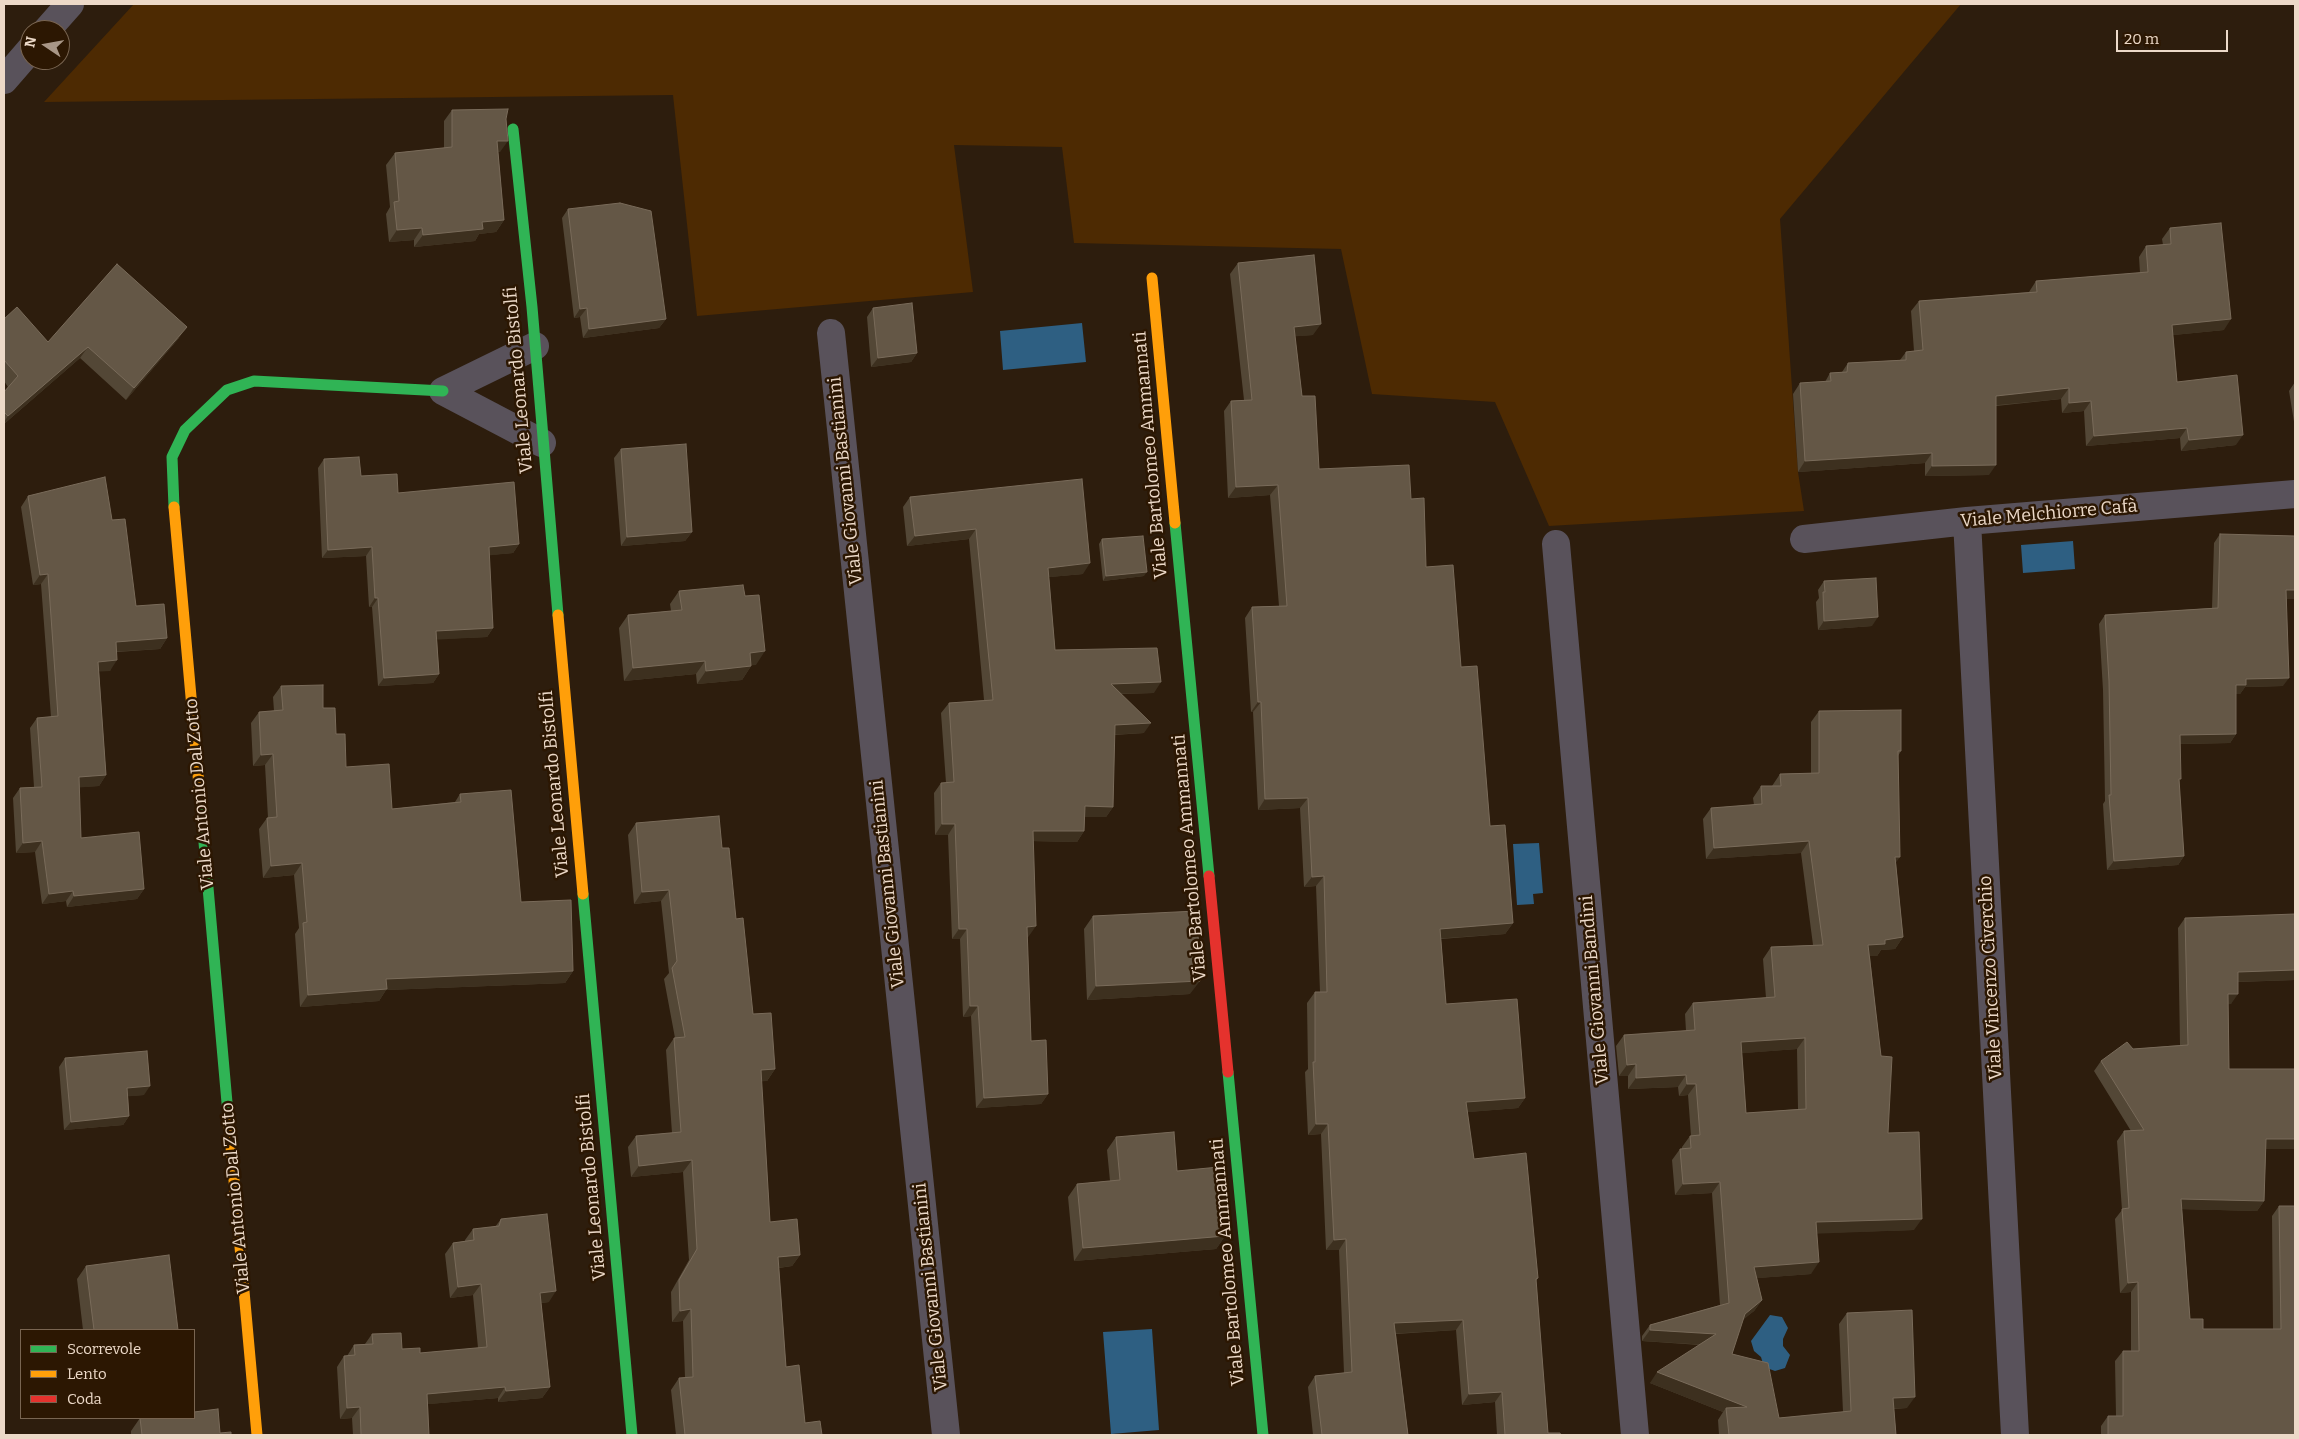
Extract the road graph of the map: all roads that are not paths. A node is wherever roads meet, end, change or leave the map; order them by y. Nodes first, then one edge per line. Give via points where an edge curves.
1 (70, 4) edge
2 (56, 20) edge
3 (20, 62) edge
4 (4, 80) edge
5 (513, 129) dead end
6 (1152, 278) dead end
7 (831, 333) dead end
8 (535, 346) junction
9 (443, 390) junction
10 (542, 442) junction
11 (2295, 494) edge
12 (1967, 521) junction
13 (1804, 539) dead end
14 (1556, 544) dead end
15 (257, 1435) edge
16 (632, 1435) edge
17 (946, 1435) edge
18 (1262, 1435) edge
19 (1635, 1435) edge
20 (2015, 1435) edge

1 - 2 street
3 - 4 street
5 - 8 street, Viale Leonardo Bistolfi
6 - 18 street, Viale Bartolomeo Ammannati
7 - 17 street, Viale Giovanni Bastianini
8 - 9 street, Viale Antonio Dal Zotto
8 - 10 street, Viale Leonardo Bistolfi
9 - 10 street, Viale Antonio Dal Zotto
9 - 15 street, Viale Antonio Dal Zotto via 254,381 227,390 185,430 172,457
10 - 16 street, Viale Leonardo Bistolfi
11 - 12 street, Viale Melchiorre Cafà
12 - 13 street, Viale Melchiorre Cafà
12 - 20 street, Viale Vincenzo Civerchio
14 - 19 street, Viale Giovanni Bandini

